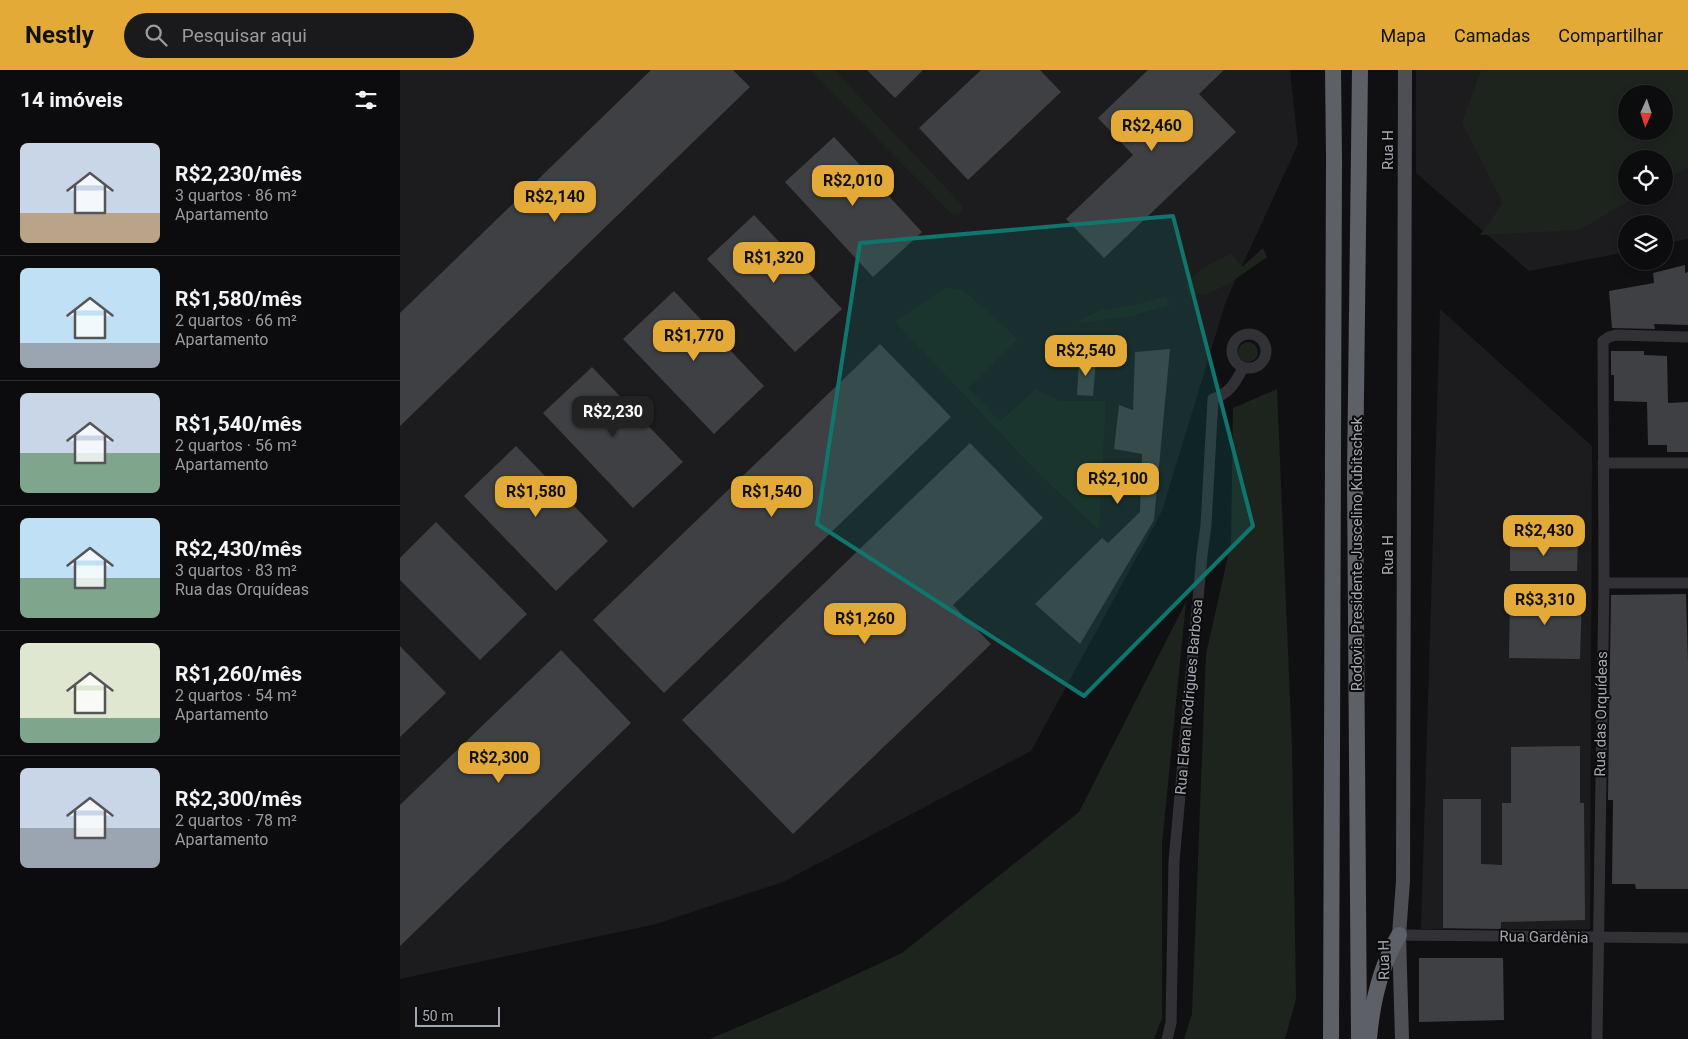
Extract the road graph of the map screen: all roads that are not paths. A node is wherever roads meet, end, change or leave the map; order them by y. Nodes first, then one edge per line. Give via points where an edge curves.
1 (1333, 70) edge
2 (1360, 70) edge
3 (1405, 70) edge
4 (1688, 337) edge
5 (1243, 368) dead end
6 (1603, 462) junction
7 (1688, 463) edge
8 (1604, 583) junction
9 (1688, 583) edge
10 (1399, 935) junction
11 (1598, 938) junction
12 (1688, 938) edge
13 (1167, 1039) edge
14 (1331, 1039) edge
15 (1359, 1039) edge
16 (1369, 1039) edge
17 (1402, 1039) edge
18 (1597, 1039) edge

1 - 14 highway, Rodovia Presidente Juscelino Kubitschek
2 - 15 highway, Rodovia Presidente Juscelino Kubitschek via 1355,476
3 - 10 main road, Rua H via 1403,871
4 - 6 street, Rua das Orquídeas via 1616,335 1603,340
5 - 13 street, Rua Elena Rodrigues Barbosa via 1233,388 1214,399 1206,524 1174,861 1171,1023
6 - 7 street
6 - 8 street, Rua das Orquídeas
8 - 9 street
8 - 11 street, Rua das Orquídeas
10 - 11 street, Rua Gardênia
10 - 16 highway via 1380,978
10 - 17 main road, Rua H
11 - 12 street, Rua Gardênia
11 - 18 street, Rua das Orquídeas

